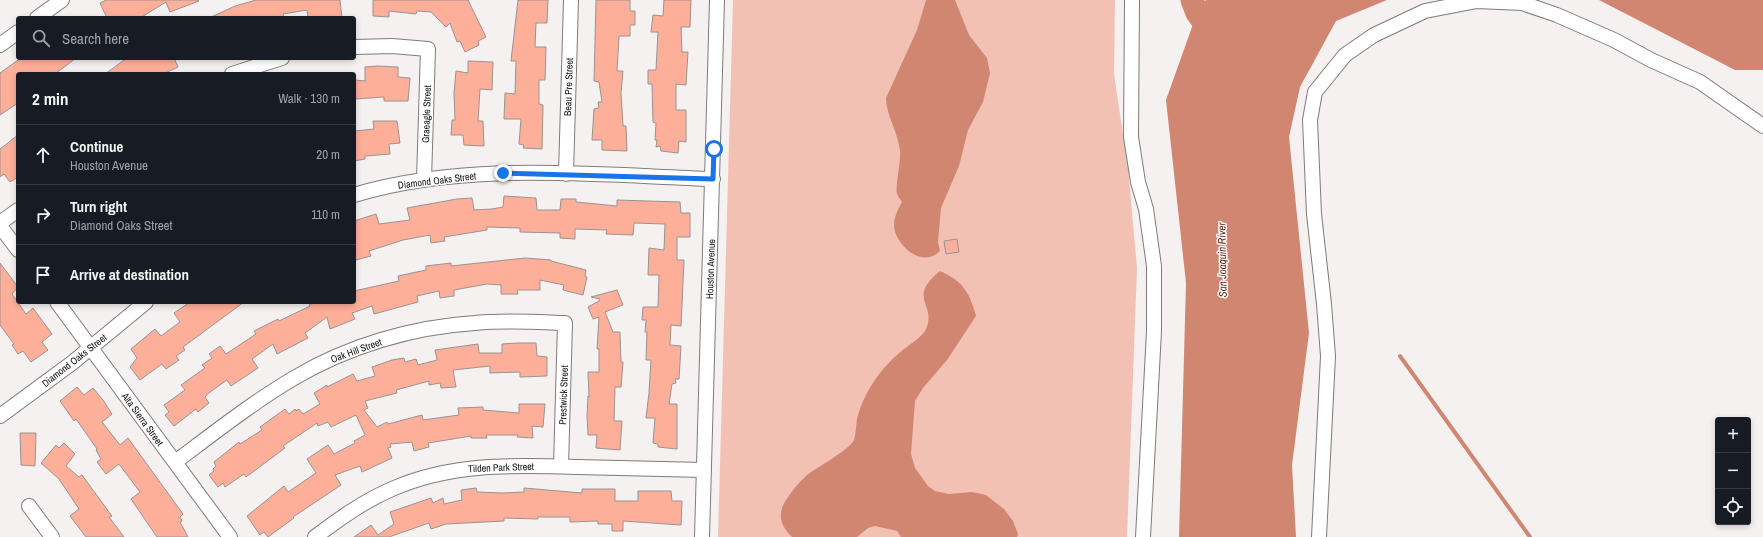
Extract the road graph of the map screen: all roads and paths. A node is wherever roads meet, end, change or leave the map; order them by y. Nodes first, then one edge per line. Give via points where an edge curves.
1 (62, 0) edge
2 (571, 0) edge
3 (717, 0) edge
4 (1132, 0) edge
5 (40, 16) edge
6 (16, 33) edge
7 (0, 45) edge
8 (356, 47) edge
9 (276, 60) edge
10 (238, 72) edge
11 (1763, 126) edge
12 (566, 174) junction
13 (713, 179) junction
14 (424, 180) junction
15 (356, 194) edge
16 (16, 212) edge
17 (0, 224) edge
18 (16, 247) edge
19 (58, 304) edge
20 (144, 304) edge
21 (566, 323) joint
22 (91, 348) junction
23 (0, 416) edge
24 (175, 462) junction
25 (561, 466) junction
26 (704, 470) junction
27 (29, 506) dead end
28 (52, 537) edge
29 (230, 537) edge
30 (315, 537) edge
31 (702, 537) edge
32 (1143, 537) edge
33 (1319, 537) edge

1 - 5 street
2 - 12 street, Beau Pre Street
3 - 13 street, Houston Avenue
4 - 32 street via 1131,137 1138,182 1146,209 1154,266 1154,331
6 - 7 street
8 - 14 street, Graeagle Street via 428,49
9 - 10 street
11 - 33 street via 1700,82 1558,15 1522,3 1477,1 1425,11 1374,35 1345,54 1315,92 1310,120 1314,214 1328,356
12 - 13 street, Diamond Oaks Street
12 - 14 street, Diamond Oaks Street via 467,174
13 - 26 street, Houston Avenue
14 - 15 street, Diamond Oaks Street
16 - 17 street
17 - 18 street
19 - 22 street, Alta Sierra Street
20 - 22 street, Diamond Oaks Street
21 - 24 street, Oak Hill Street via 449,325 366,345 332,358 278,387
21 - 25 street, Prestwick Street
22 - 23 street, Diamond Oaks Street
22 - 24 street, Alta Sierra Street
24 - 29 street, Alta Sierra Street
25 - 26 street, Tilden Park Street
25 - 30 street, Tilden Park Street via 494,465 439,473 411,481 369,500
26 - 31 street, Houston Avenue
27 - 28 street

